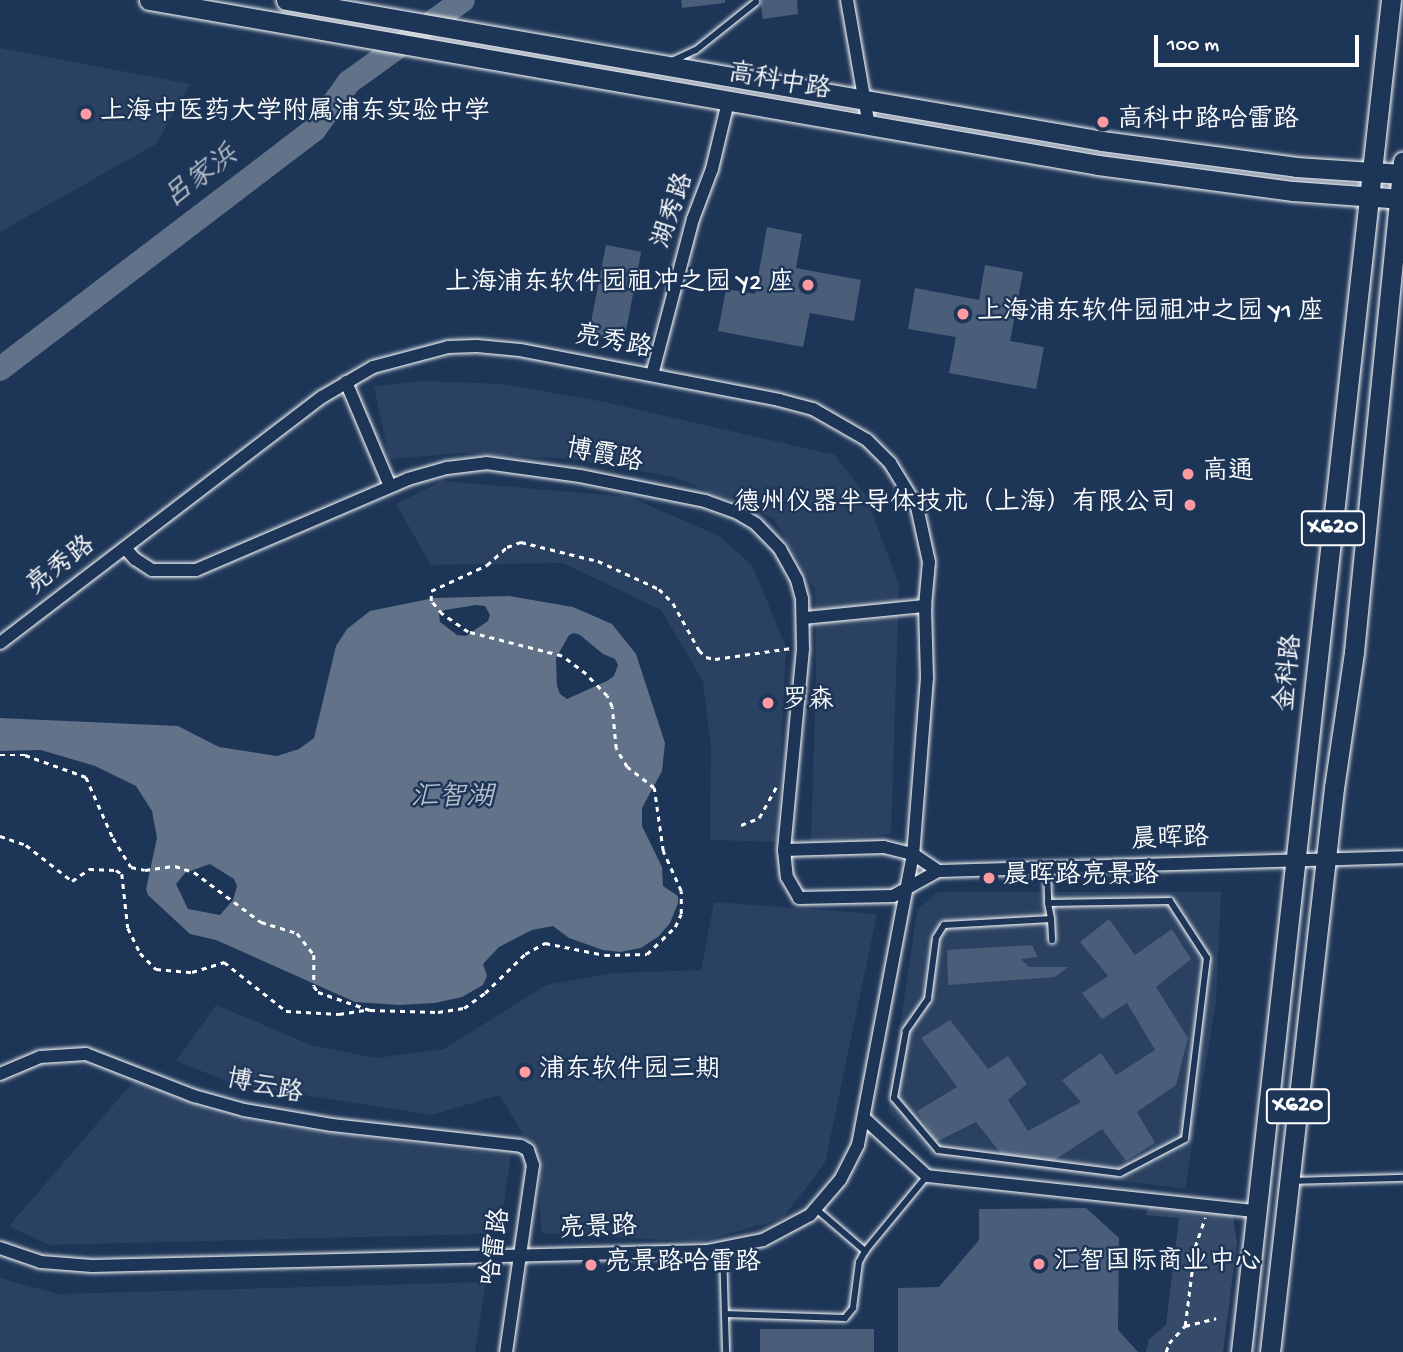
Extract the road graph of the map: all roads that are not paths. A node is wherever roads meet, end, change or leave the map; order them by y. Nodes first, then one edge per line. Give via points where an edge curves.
1 (149, 0) edge
2 (286, 0) edge
3 (847, 0) edge
4 (1391, 0) edge
5 (756, 2) dead end
6 (661, 66) junction
7 (728, 102) junction
8 (866, 102) junction
9 (869, 126) junction
10 (1403, 170) edge
11 (1372, 172) junction
12 (1369, 197) junction
13 (1401, 199) edge
14 (652, 375) junction
15 (346, 382) junction
16 (390, 486) junction
17 (125, 548) junction
18 (925, 606) junction
19 (804, 618) junction
20 (0, 643) edge
21 (784, 850) junction
22 (913, 854) junction
23 (1403, 857) edge
24 (1326, 859) junction
25 (1297, 860) junction
26 (1048, 868) junction
27 (938, 871) junction
28 (906, 891) junction
29 (1048, 903) junction
30 (1051, 919) junction
31 (1052, 940) dead end
32 (0, 1074) edge
33 (865, 1119) junction
34 (528, 1150) joint
35 (927, 1176) junction
36 (1403, 1178) edge
37 (1289, 1181) junction
38 (816, 1209) junction
39 (1257, 1211) junction
40 (0, 1248) edge
41 (723, 1248) junction
42 (864, 1251) junction
43 (520, 1255) junction
44 (725, 1314) junction
45 (506, 1352) edge
46 (726, 1352) edge
47 (1241, 1352) edge
48 (1270, 1352) edge

1 - 7 main road, 高科中路
2 - 6 main road, 高科中路
3 - 8 street
4 - 11 main road, 金科路 / X620
5 - 6 lane via 696,50
6 - 8 main road, 高科中路
7 - 9 main road, 高科中路
7 - 14 street, 湖秀路
8 - 9 street
8 - 11 main road, 高科中路 via 1140,147
9 - 12 main road, 高科中路 via 1224,183
10 - 11 main road, 高科中路
10 - 13 main road, X620
11 - 12 main road, 金科路 / X620
12 - 13 main road, 高科中路
12 - 25 main road, 金科路 / X620
13 - 24 main road, X620 via 1354,652
14 - 15 street, 亮秀路 via 477,346 401,357
14 - 18 street, 亮秀路 via 813,410 867,440 890,463 917,507 929,562
15 - 16 street
15 - 17 street, 亮秀路
16 - 17 street, 博霞路 via 197,570 152,570
16 - 19 street, 博霞路 via 447,468 507,464 722,506 756,524 780,549 797,580
17 - 20 street, 亮秀路
18 - 19 street
18 - 22 street, 亮秀路 via 927,678
19 - 21 street, 博霞路
21 - 22 street via 884,847
21 - 28 street via 787,877 799,898 881,898
22 - 27 street
22 - 28 street, 亮景路
23 - 24 street, 晨晖路
24 - 25 street, 晨晖路
24 - 37 main road, X620
25 - 26 street, 晨晖路
25 - 39 main road, 金科路 / X620
26 - 27 street, 晨晖路
26 - 29 lane
27 - 28 street
28 - 33 street, 亮景路
29 - 30 lane
29 - 30 lane via 1170,901 1207,958 1185,1139 1120,1173 938,1150 894,1098 906,1031 928,999 936,938 944,925
30 - 31 lane
32 - 34 street, 博云路 via 40,1057 86,1054 194,1096 244,1110 332,1125 513,1144
33 - 35 street
33 - 38 street, 亮景路 via 841,1180
34 - 43 street, 哈雷路 via 533,1166
35 - 39 street
35 - 42 lane
36 - 37 lane
37 - 48 main road, X620
38 - 41 street, 亮景路 via 786,1231
38 - 42 lane
39 - 47 main road, 金科路 / X620
40 - 43 street, 亮景路 via 41,1262 92,1266
41 - 43 street, 亮景路
41 - 44 lane
42 - 44 lane via 853,1308 845,1318
43 - 45 street, 哈雷路
44 - 46 lane

